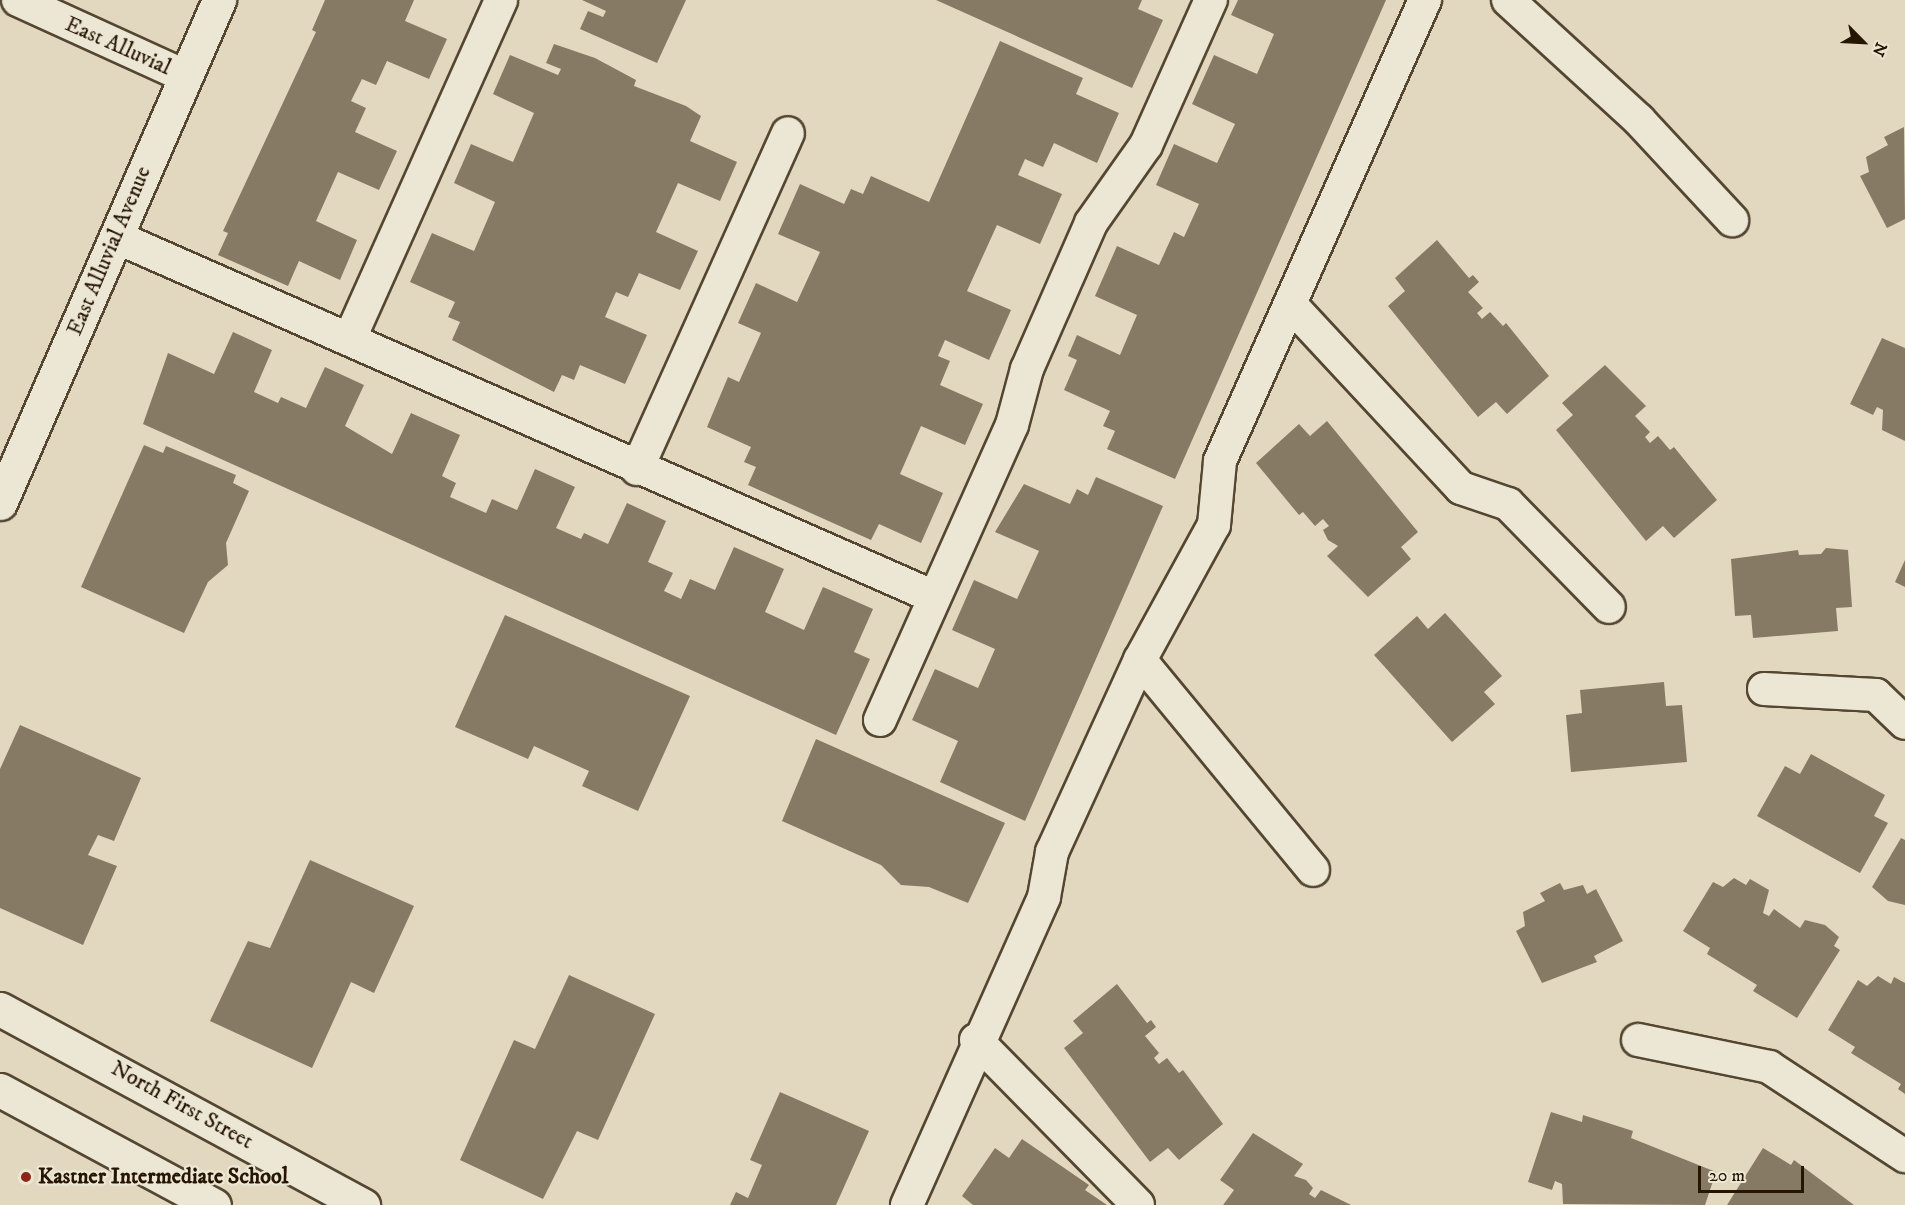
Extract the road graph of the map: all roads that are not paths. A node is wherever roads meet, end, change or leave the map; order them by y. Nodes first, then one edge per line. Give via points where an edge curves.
1 (18, 0) edge
2 (219, 0) edge
3 (501, 0) edge
4 (1211, 0) edge
5 (1425, 0) edge
6 (1508, 0) edge
7 (185, 76) junction
8 (788, 133) dead end
9 (1732, 220) dead end
10 (116, 237) junction
11 (1290, 304) junction
12 (350, 338) junction
13 (637, 469) junction
14 (0, 502) edge
15 (934, 597) junction
16 (1609, 607) dead end
17 (1140, 660) junction
18 (1764, 689) dead end
19 (880, 720) dead end
20 (1905, 723) edge
21 (1313, 870) dead end
22 (0, 1009) edge
23 (976, 1040) junction
24 (1638, 1040) dead end
25 (0, 1090) edge
26 (1905, 1156) edge
27 (214, 1205) edge
28 (363, 1205) edge
29 (907, 1205) edge
30 (1138, 1205) edge

1 - 7 street, East Alluvial
2 - 7 main road, East Alluvial Avenue
3 - 12 street
4 - 15 street via 1146,145 1091,223 1027,369 1012,425
5 - 11 street
6 - 9 street via 1639,120
7 - 10 main road, East Alluvial Avenue
8 - 13 street
10 - 12 street
10 - 14 main road, East Alluvial Avenue
11 - 16 street via 1461,488 1508,504
11 - 17 street via 1220,461 1214,525
12 - 13 street
13 - 15 street
15 - 19 street
17 - 21 street
17 - 23 street via 1052,852 1044,897
18 - 20 street via 1876,695
22 - 28 main road, North First Street
23 - 29 street
23 - 30 street
24 - 26 street via 1769,1067
25 - 27 main road

